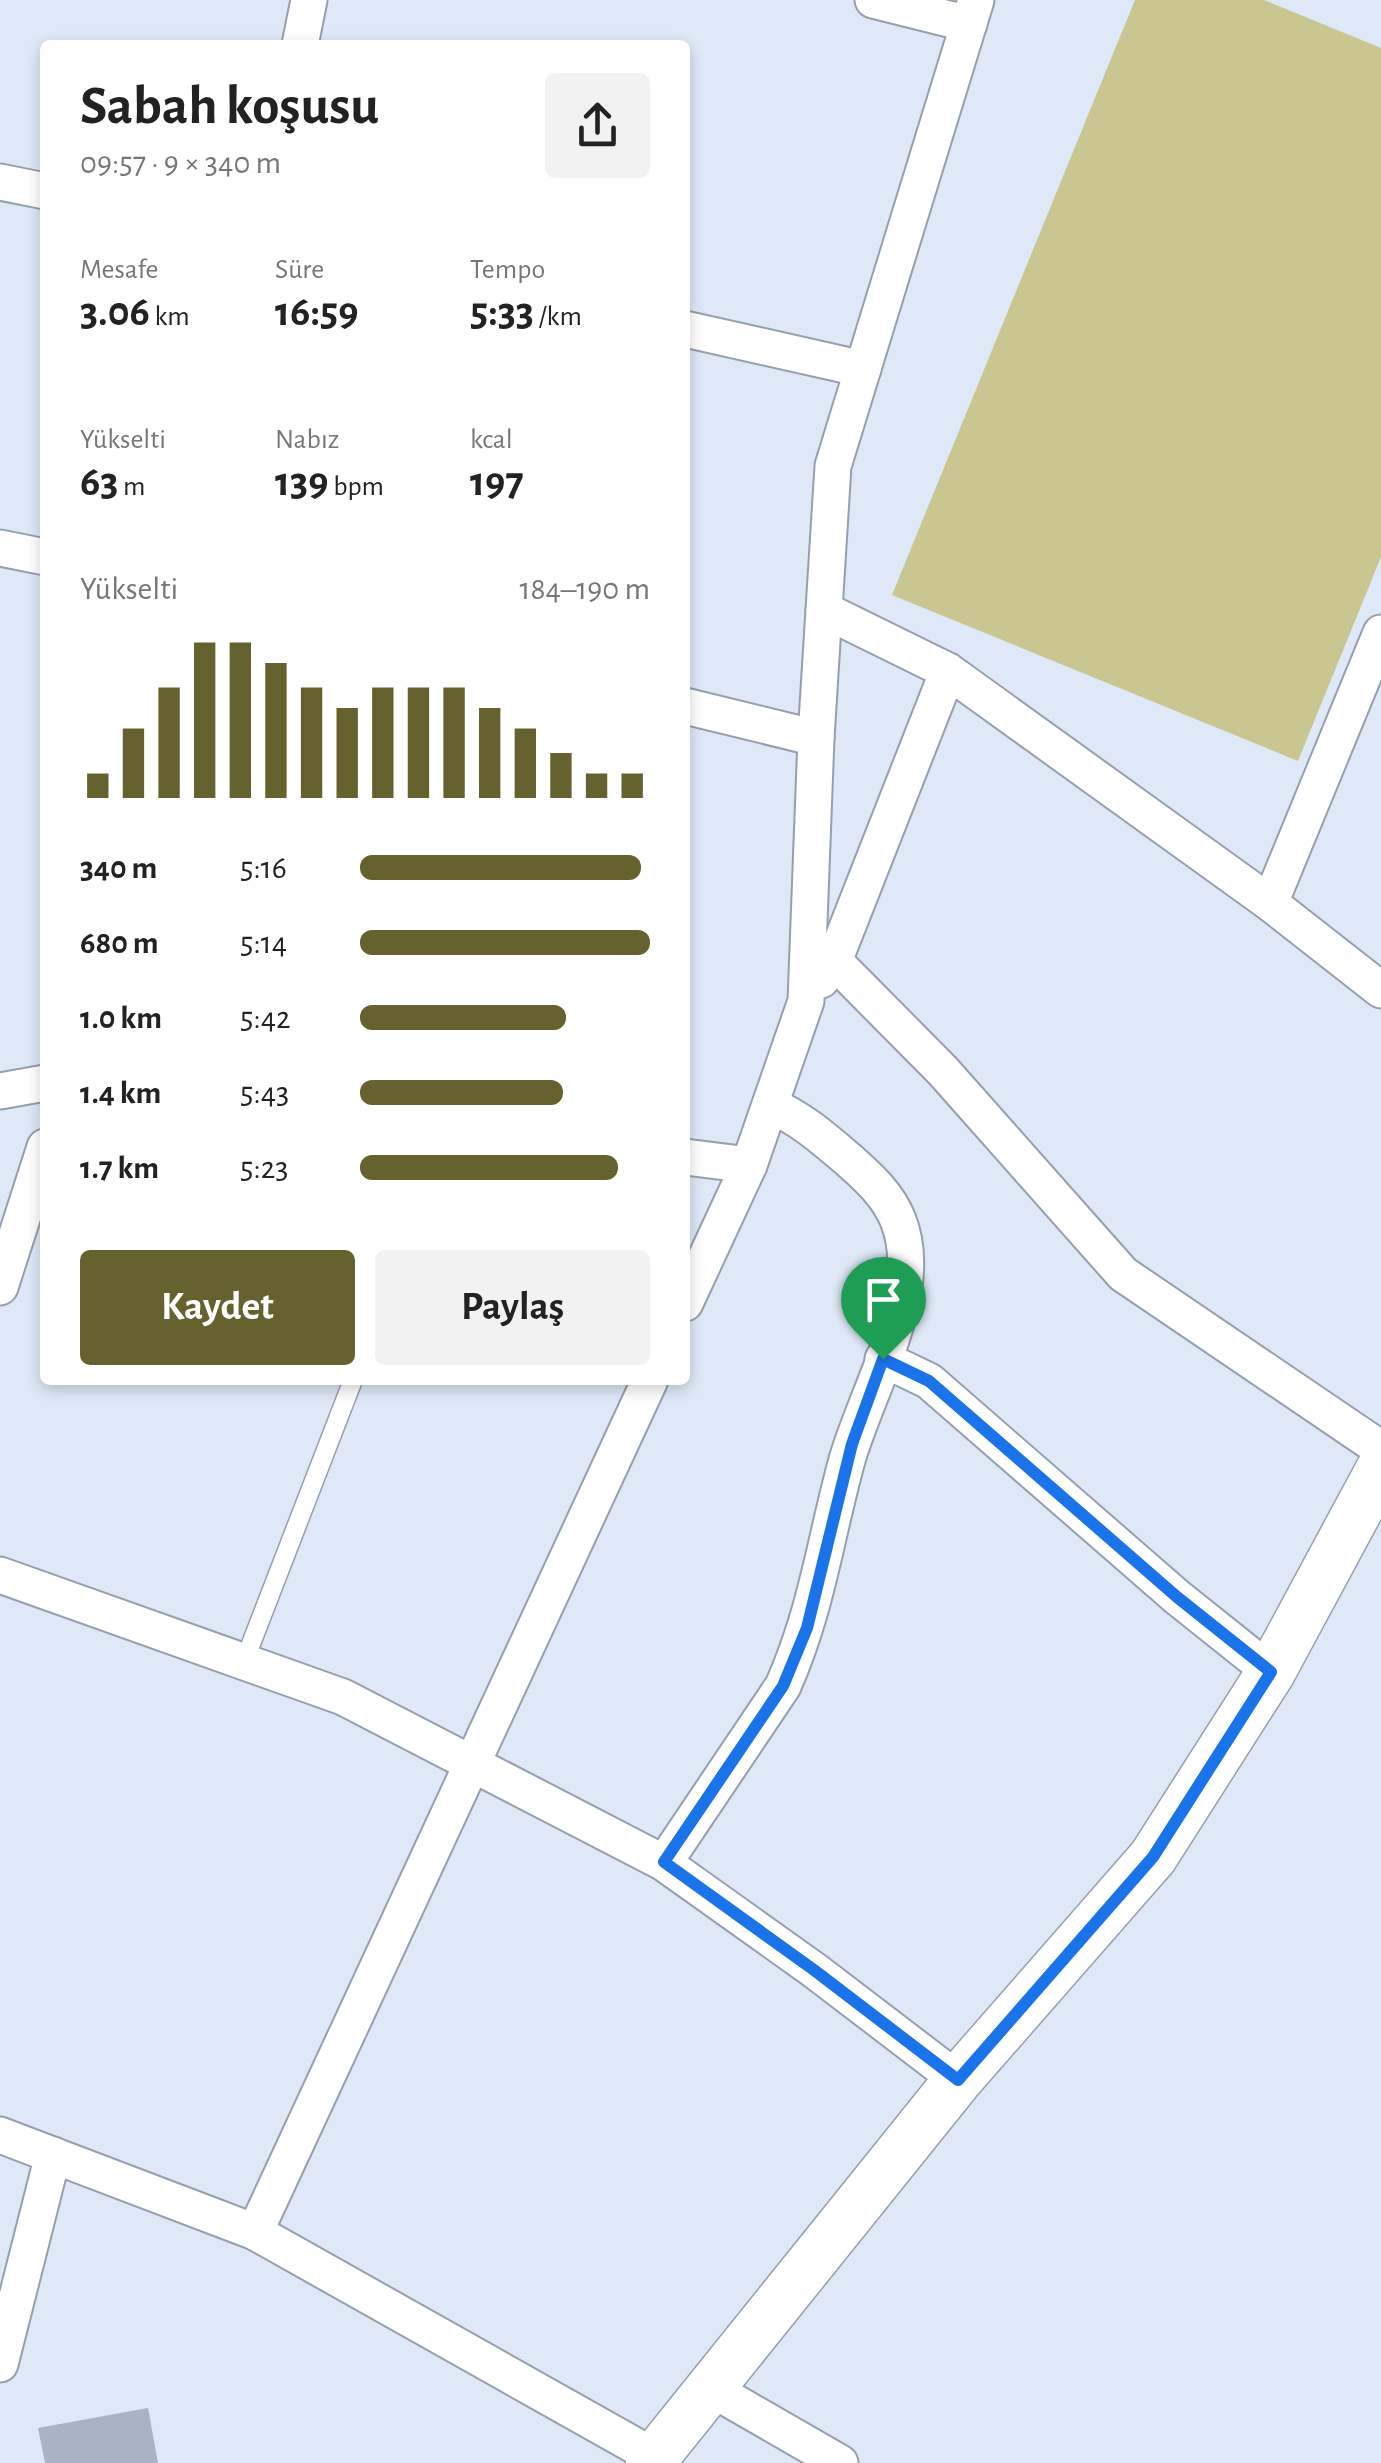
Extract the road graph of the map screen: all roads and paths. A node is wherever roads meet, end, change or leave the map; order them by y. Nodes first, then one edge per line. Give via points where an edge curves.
1 (309, 0) edge
2 (873, 0) edge
3 (973, 12) edge
4 (301, 40) edge
5 (0, 182) edge
6 (40, 190) edge
7 (690, 330) edge
8 (863, 369) junction
9 (0, 548) edge
10 (40, 555) edge
11 (824, 610) junction
12 (1381, 633) edge
13 (948, 671) junction
14 (690, 707) edge
15 (816, 738) junction
16 (1270, 902) junction
17 (834, 961) junction
18 (1381, 990) edge
19 (806, 1001) junction
20 (40, 1084) edge
21 (0, 1091) edge
22 (770, 1106) junction
23 (690, 1158) edge
24 (40, 1163) edge
25 (749, 1165) junction
26 (0, 1287) edge
27 (690, 1293) edge
28 (883, 1359) junction
29 (352, 1385) edge
30 (648, 1385) edge
31 (1381, 1450) edge
32 (1381, 1468) edge
33 (0, 1575) edge
34 (244, 1662) junction
35 (1271, 1672) junction
36 (472, 1762) junction
37 (664, 1862) junction
38 (958, 2080) junction
39 (0, 2136) edge
40 (53, 2155) junction
41 (255, 2232) junction
42 (0, 2364) edge
43 (710, 2388) junction
44 (652, 2460) edge
45 (840, 2463) edge

1 - 4 street
2 - 3 street
3 - 8 street
5 - 6 street
7 - 8 street
8 - 11 street via 833,466
9 - 10 street
11 - 13 street
11 - 15 street
12 - 16 street
13 - 16 street
13 - 17 street
14 - 15 street
15 - 19 street
16 - 18 street
17 - 19 street
17 - 31 street via 942,1070 1123,1274
19 - 22 street
20 - 21 street
22 - 25 street
22 - 28 street via 812,1128 874,1183 897,1217 906,1280
23 - 25 street
24 - 26 street
25 - 27 street
28 - 35 street via 929,1381
28 - 37 street via 852,1444 821,1581 790,1672
29 - 34 lane
30 - 36 street
32 - 35 main road
33 - 34 street
34 - 36 street via 343,1697
35 - 38 main road via 1153,1857
36 - 37 street
36 - 41 street
37 - 38 street
38 - 43 main road
39 - 40 street
40 - 41 street
40 - 42 street
41 - 44 street
43 - 44 main road
43 - 45 street

